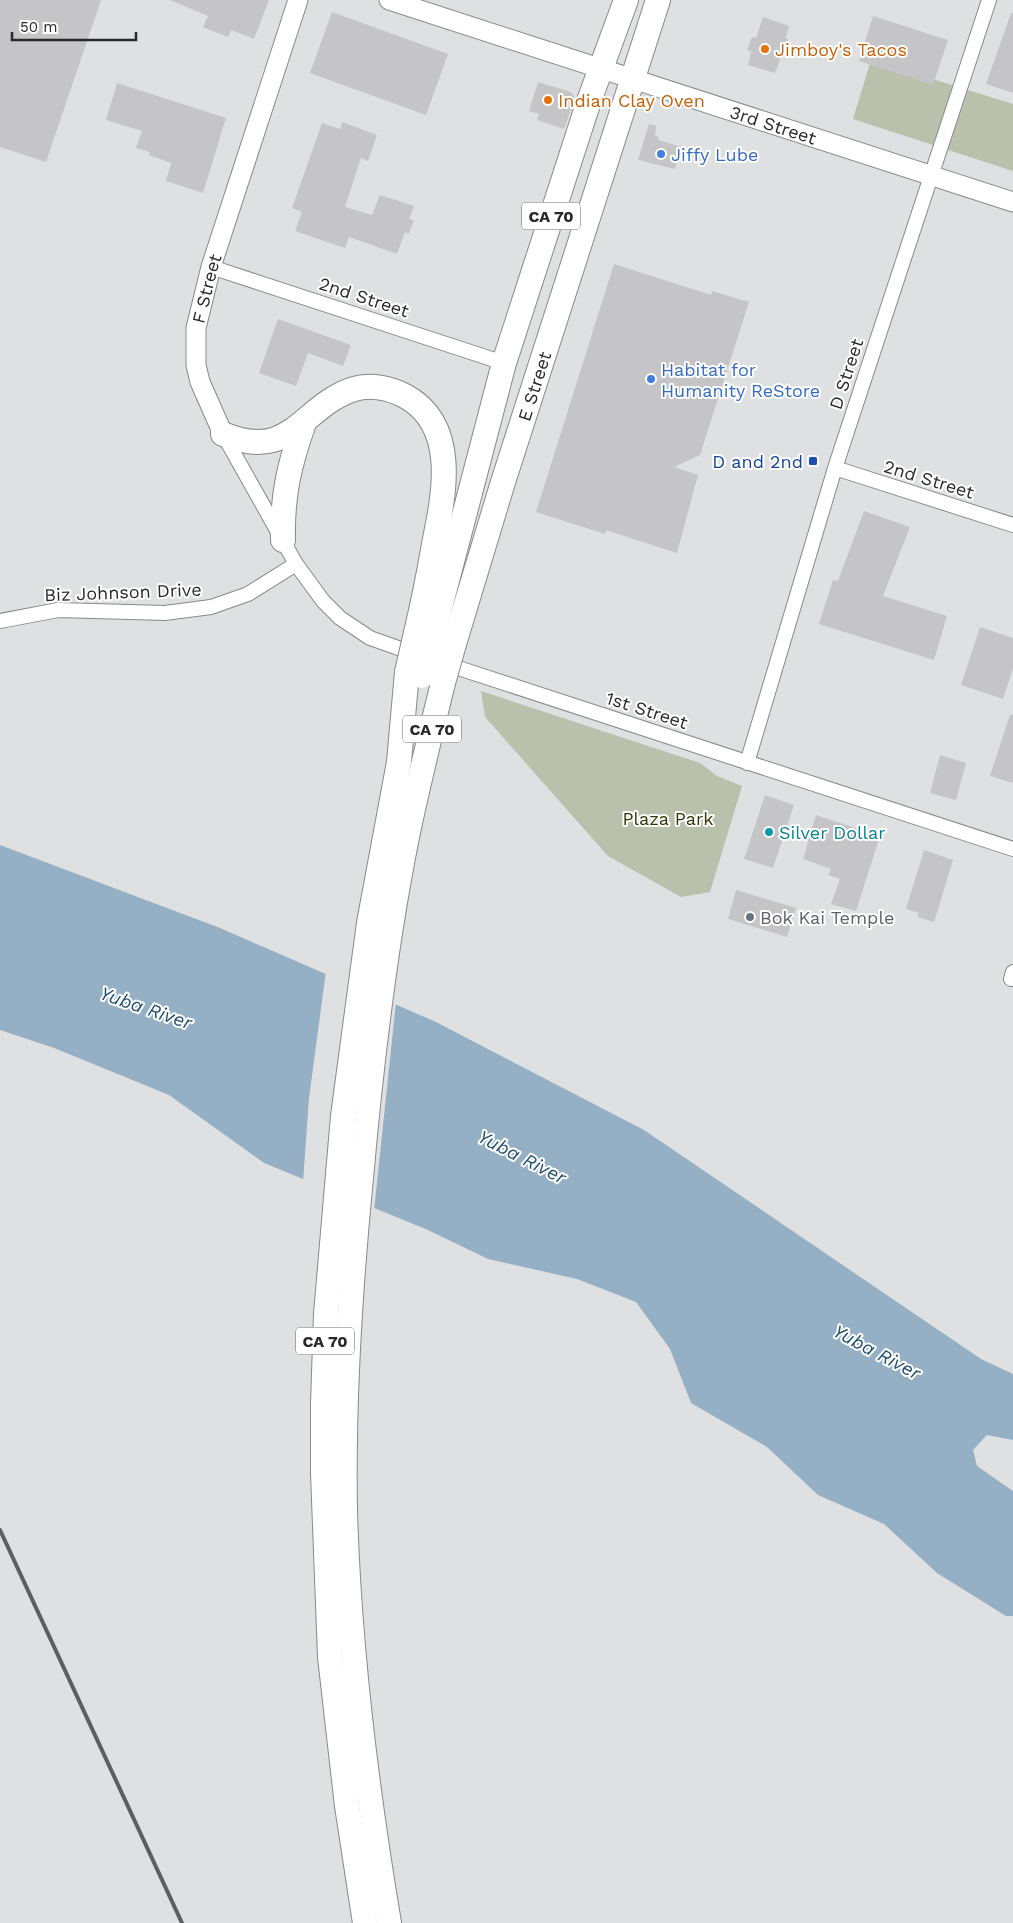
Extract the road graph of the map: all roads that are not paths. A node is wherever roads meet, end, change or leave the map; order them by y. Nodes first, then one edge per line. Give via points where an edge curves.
1 (298, 0) edge
2 (389, 0) edge
3 (626, 0) edge
4 (658, 0) edge
5 (989, 0) edge
6 (600, 69) junction
7 (632, 80) junction
8 (931, 176) junction
9 (1013, 202) edge
10 (211, 267) junction
11 (504, 363) junction
12 (304, 423) junction
13 (223, 434) junction
14 (835, 468) junction
15 (1013, 525) edge
16 (283, 540) junction
17 (296, 564) junction
18 (0, 621) edge
19 (434, 638) junction
20 (424, 677) junction
21 (747, 763) junction
22 (1013, 849) edge
23 (365, 1923) edge
24 (389, 1923) edge

1 - 10 main road, F Street
2 - 6 main road, 3rd Street
3 - 6 highway, E Street / CA 70
4 - 7 highway, E Street / CA 70
5 - 8 street, D Street
6 - 7 main road, 3rd Street
6 - 11 highway, E Street / CA 70
7 - 8 main road, 3rd Street
7 - 19 highway, E Street / CA 70 via 503,482
8 - 9 main road, 3rd Street
8 - 14 street, D Street
10 - 11 street, 2nd Street
10 - 13 main road, F Street via 196,328 196,365
11 - 19 highway, E Street / CA 70
12 - 13 highway via 281,438 271,440 238,440
12 - 16 highway via 285,487
12 - 19 highway via 340,395 356,388 376,387 409,398 434,426 443,458 444,492
13 - 16 street, F Street
14 - 15 street, 2nd Street
14 - 21 street, D Street
16 - 17 street, F Street
17 - 18 street, Biz Johnson Drive via 235,600 211,608 165,613 58,610
17 - 21 street, 1st Street via 340,618 370,638
19 - 20 highway, E Street / CA 70, bridge
20 - 23 highway, E Street / CA 70 via 399,762 369,922 344,1116 326,1314 323,1483 330,1657 347,1806
20 - 24 highway, E Street / CA 70 via 420,774 381,993 363,1152 346,1363 346,1511 356,1688 372,1821
21 - 22 street, 1st Street

